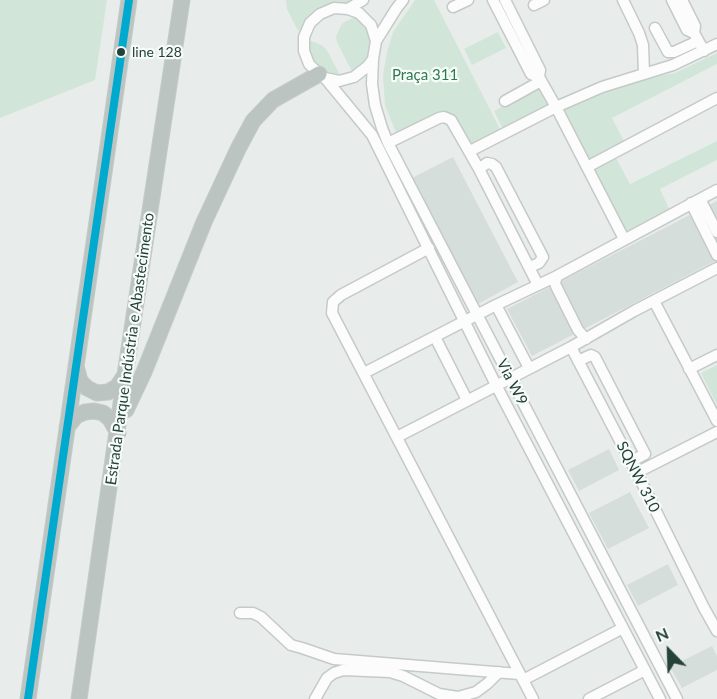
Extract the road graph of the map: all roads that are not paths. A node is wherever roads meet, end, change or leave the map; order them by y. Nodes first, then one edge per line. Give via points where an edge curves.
1 (129, 0) edge
2 (182, 0) edge
3 (363, 0) edge
4 (403, 0) edge
5 (468, 0) edge
6 (493, 0) edge
7 (505, 0) edge
8 (544, 0) edge
9 (623, 0) edge
10 (672, 0) edge
11 (681, 0) edge
12 (534, 5) dead end
13 (453, 7) dead end
14 (348, 9) junction
15 (655, 28) dead end
16 (696, 37) junction
17 (376, 41) junction
18 (717, 44) edge
19 (704, 51) junction
20 (373, 59) junction
21 (644, 74) junction
22 (322, 76) junction
23 (540, 79) junction
24 (717, 98) edge
25 (505, 101) dead end
26 (556, 108) junction
27 (388, 143) junction
28 (470, 151) junction
29 (587, 167) junction
30 (479, 168) junction
31 (717, 190) edge
32 (696, 201) junction
33 (717, 232) edge
34 (624, 239) junction
35 (429, 248) junction
36 (717, 255) edge
37 (530, 267) junction
38 (717, 268) edge
39 (557, 276) junction
40 (540, 284) junction
41 (654, 301) junction
42 (496, 305) junction
43 (477, 315) junction
44 (465, 321) junction
45 (435, 337) junction
46 (578, 344) junction
47 (717, 355) edge
48 (578, 361) junction
49 (76, 366) junction
50 (530, 368) junction
51 (689, 369) junction
52 (364, 373) junction
53 (126, 375) junction
54 (510, 378) junction
55 (496, 385) junction
56 (467, 400) junction
57 (717, 421) edge
58 (68, 427) junction
59 (118, 429) junction
60 (717, 432) edge
61 (397, 437) junction
62 (630, 462) junction
63 (636, 473) junction
64 (240, 613) dead end
65 (623, 628) junction
66 (717, 631) edge
67 (645, 670) junction
68 (499, 672) junction
69 (521, 677) junction
70 (28, 699) edge
71 (79, 699) edge
72 (315, 699) edge
73 (533, 699) edge
74 (589, 699) edge
75 (660, 699) edge
76 (677, 699) edge

1 - 49 highway
2 - 53 highway, Estrada Parque Indústria e Abastecimento
3 - 14 street
4 - 17 street
5 - 13 street
6 - 23 street via 531,74
7 - 23 street via 540,70
8 - 12 street
9 - 21 street via 643,45
10 - 16 street via 687,30
11 - 16 street via 695,26
14 - 17 street via 367,21
14 - 22 street via 334,8 320,14 304,36 309,64
15 - 16 street via 669,52
16 - 19 street
17 - 20 street
18 - 19 street
19 - 21 street
20 - 22 street via 354,77 339,81
20 - 27 street, Via W9 via 375,105
21 - 26 street via 602,87
22 - 35 street, Via W9 via 372,135
22 - 59 highway via 273,100 253,121 204,222
23 - 25 street
23 - 26 street
24 - 29 street
26 - 28 street
26 - 29 street
27 - 28 street via 444,117 451,120
27 - 43 street, Via W9
28 - 30 street
29 - 34 street
30 - 37 street
30 - 37 street via 487,163 496,167 543,256
31 - 32 street
32 - 33 street
32 - 34 street
32 - 36 street
34 - 39 street
35 - 44 street, Via W9
35 - 52 street via 333,302 332,313
37 - 40 street
38 - 41 street
39 - 40 street
39 - 46 street via 556,286 578,330
40 - 42 street
40 - 46 street via 548,285
41 - 46 street
41 - 51 street
42 - 43 street
42 - 50 street
43 - 44 street
43 - 54 street, Via W9
44 - 45 street
44 - 55 street, Via W9
45 - 52 street
45 - 56 street
46 - 48 street, SQNW 310
46 - 50 street
47 - 51 street
48 - 62 street, SQNW 310
48 - 62 street via 594,355 600,366 645,454
49 - 53 highway via 80,381 97,393 117,387
49 - 58 highway
50 - 54 street
51 - 57 street
52 - 61 street
53 - 59 highway, Estrada Parque Indústria e Abastecimento
54 - 55 street
54 - 76 street, Via W9
55 - 56 street
55 - 65 street, Via W9
56 - 61 street
58 - 59 highway via 76,416 94,411 103,413
58 - 70 highway
59 - 71 highway, Estrada Parque Indústria e Abastecimento
60 - 63 street
61 - 69 street
62 - 63 street, SQNW 310
63 - 66 street, SQNW 310
64 - 68 street via 261,617 291,645 334,659
65 - 67 street, Via W9
65 - 69 street
67 - 74 street
67 - 75 street, Via W9
68 - 69 street
68 - 72 street via 476,692 458,697 439,694 390,672 343,670 327,678
69 - 73 street

